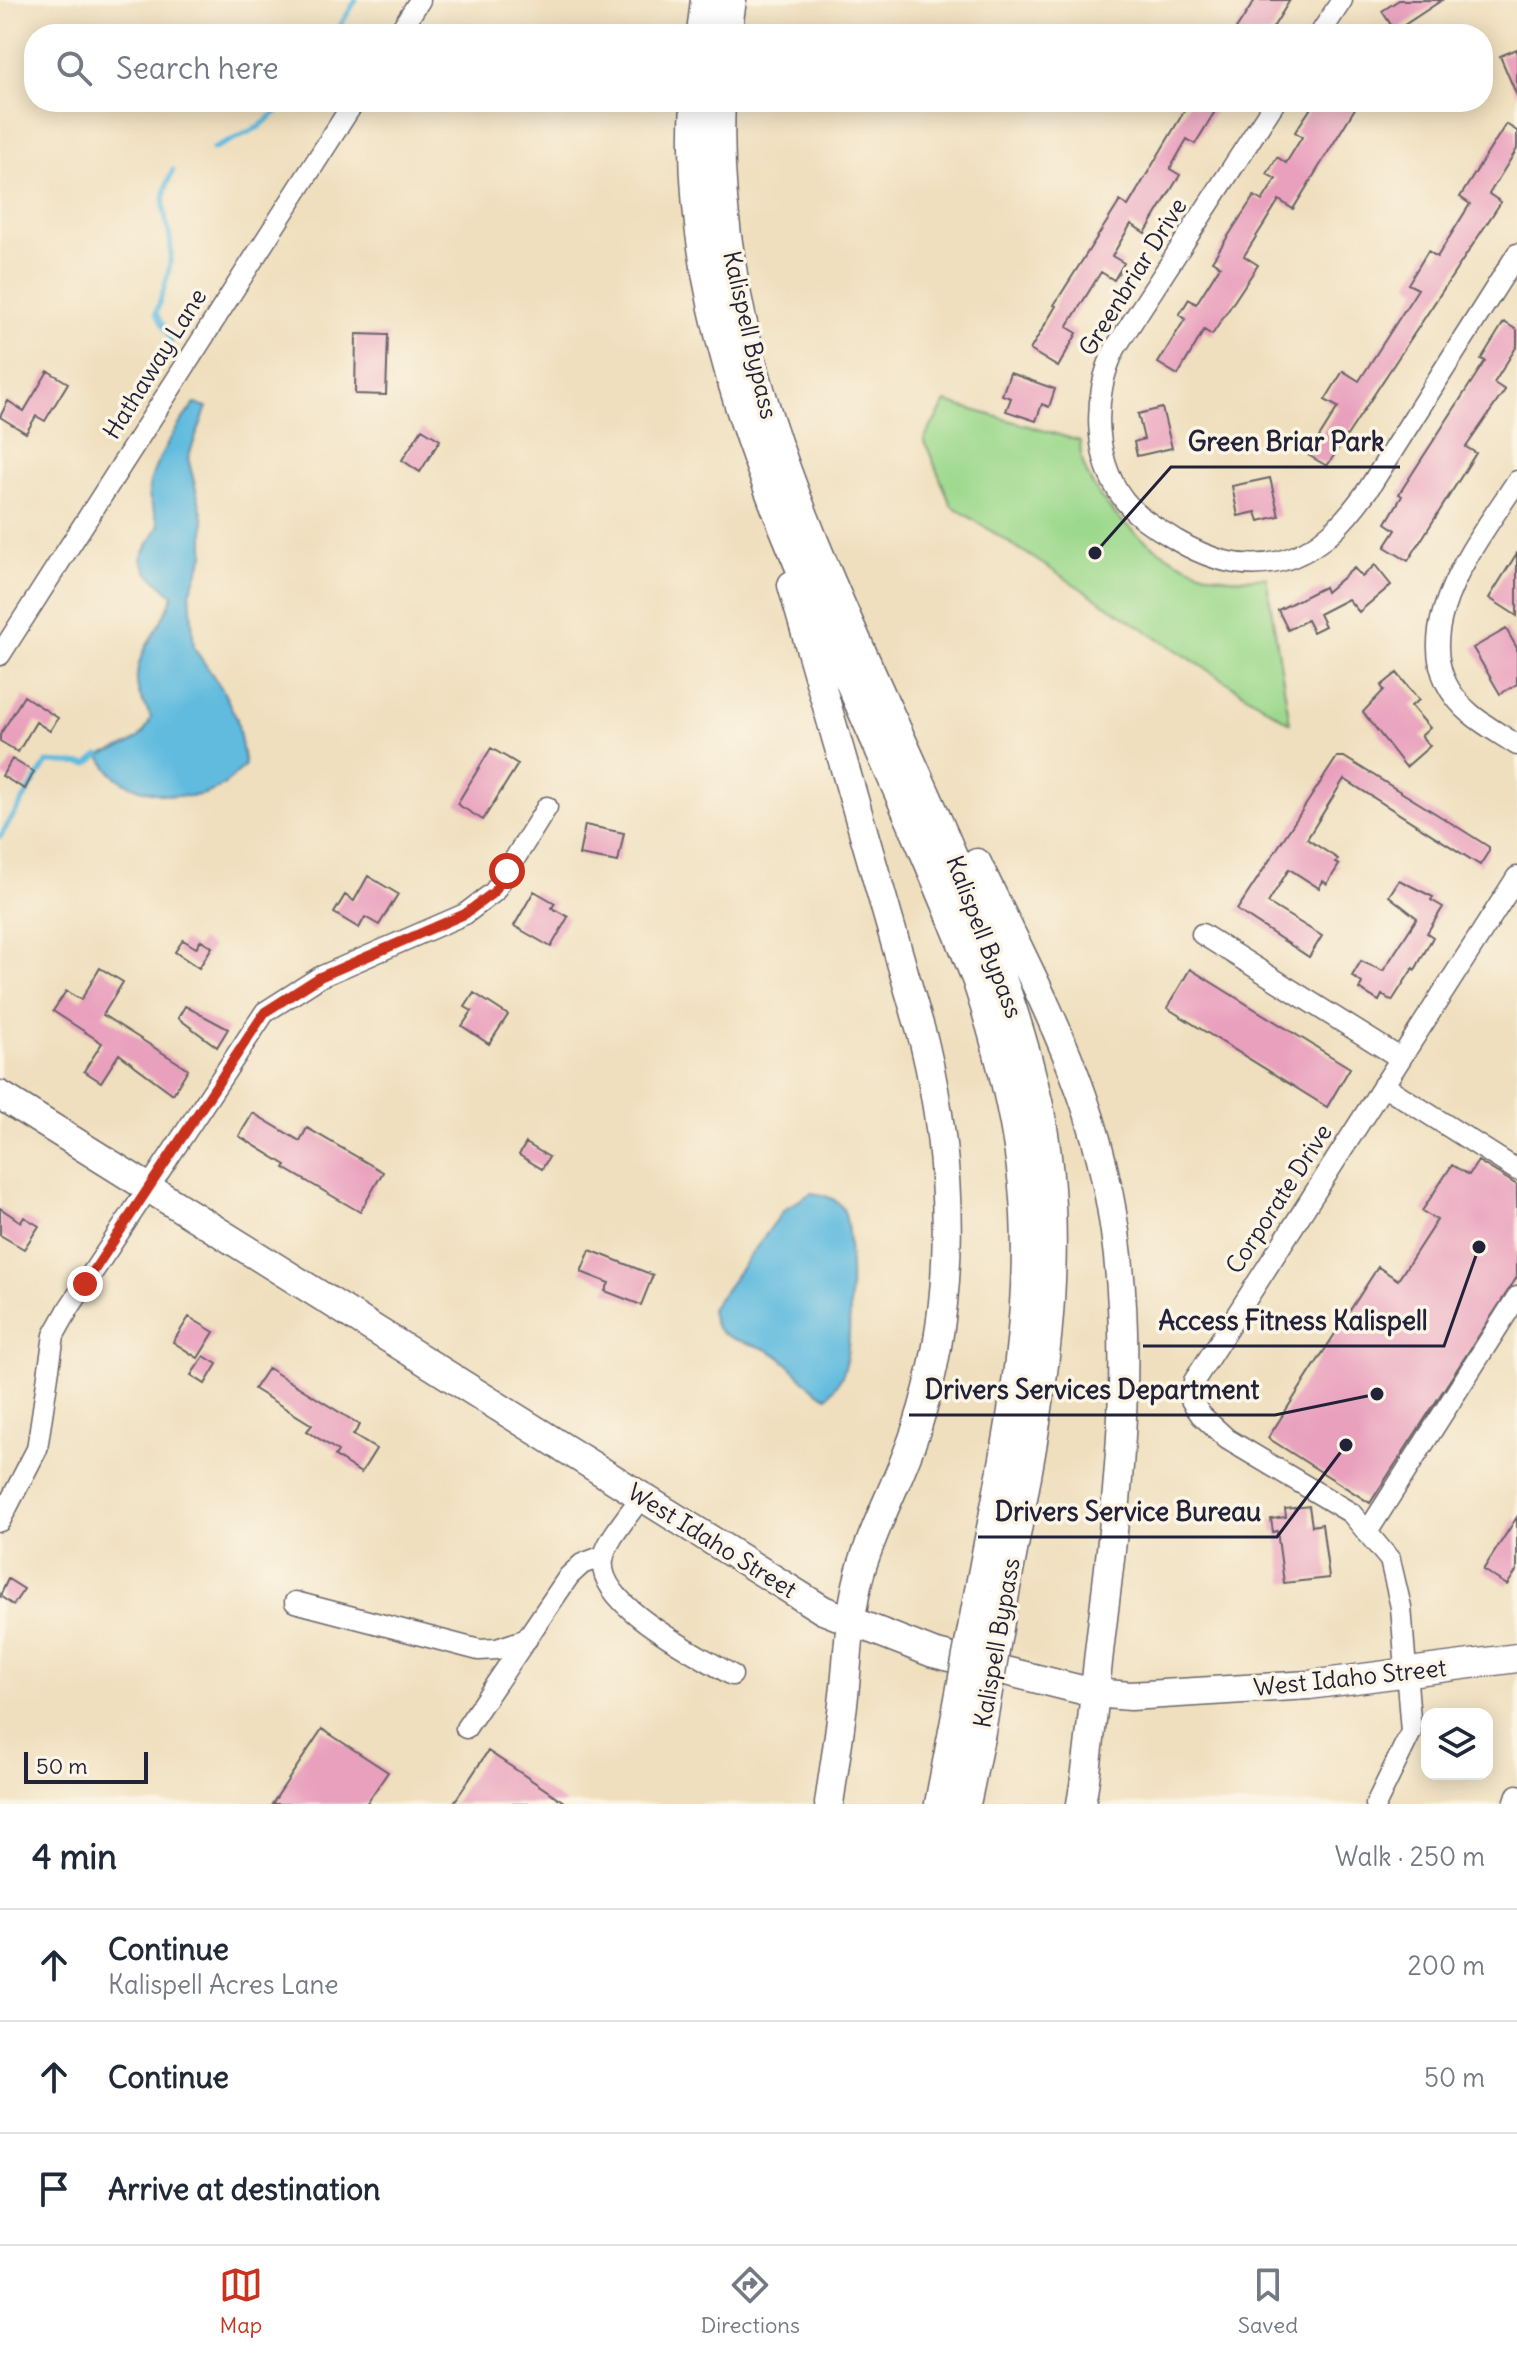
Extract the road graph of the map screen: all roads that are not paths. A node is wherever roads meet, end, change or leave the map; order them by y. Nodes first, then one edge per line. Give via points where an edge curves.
1 (420, 0) edge
2 (705, 0) edge
3 (732, 0) edge
4 (1342, 0) edge
5 (404, 24) edge
6 (702, 24) edge
7 (728, 24) edge
8 (1326, 24) edge
9 (348, 112) edge
10 (695, 112) edge
11 (721, 112) edge
12 (1269, 112) edge
13 (1517, 254) edge
14 (1517, 481) edge
15 (775, 506) junction
16 (0, 655) edge
17 (875, 675) junction
18 (1517, 745) edge
19 (547, 807) dead end
20 (1517, 877) edge
21 (1202, 934) dead end
22 (1400, 1058) junction
23 (1383, 1085) junction
24 (0, 1095) edge
25 (1517, 1170) edge
26 (149, 1188) junction
27 (1517, 1297) edge
28 (641, 1497) junction
29 (0, 1521) edge
30 (1368, 1531) junction
31 (603, 1556) junction
32 (992, 1595) junction
33 (295, 1602) dead end
34 (849, 1622) junction
35 (527, 1639) junction
36 (1517, 1658) edge
37 (1409, 1673) junction
38 (732, 1675) dead end
39 (1094, 1693) junction
40 (466, 1728) dead end
41 (967, 1734) junction
42 (1517, 1795) edge
43 (829, 1804) edge
44 (939, 1804) edge
45 (966, 1804) edge
46 (1081, 1804) edge
47 (1376, 1804) edge
48 (1514, 1804) edge

1 - 5 street
2 - 6 highway
3 - 7 highway
4 - 8 street
9 - 16 street, Hathaway Lane
10 - 15 highway, Kalispell Bypass via 695,183 711,300 734,395
11 - 17 highway, Kalispell Bypass via 725,224 755,378 789,476
12 - 13 street, Greenbriar Drive via 1103,375 1098,406 1109,468 1121,496 1142,518 1194,550 1236,564 1282,561 1325,539 1369,488
14 - 18 street via 1451,585 1439,626 1441,664 1449,687 1470,714
15 - 32 highway, Kalispell Bypass via 968,958 995,1040 1015,1129 1025,1219 1021,1341
15 - 34 highway via 794,597 924,1042 945,1169 944,1283 931,1379 863,1563
17 - 32 highway, Kalispell Bypass via 992,948 1024,1047 1044,1137 1051,1289 1036,1419
17 - 39 highway via 927,760 1048,1013 1082,1094 1109,1193 1123,1282 1124,1390
19 - 26 street via 494,892 465,914 320,977 265,1012
20 - 22 street, Corporate Drive
21 - 22 street
22 - 23 street, Corporate Drive
23 - 25 street
23 - 30 street, Corporate Drive via 1194,1381 1191,1400 1227,1439 1351,1513
24 - 26 highway, West Idaho Street
26 - 28 highway, West Idaho Street
26 - 29 street via 54,1335 37,1449
27 - 30 street
28 - 31 street
28 - 34 highway, West Idaho Street
30 - 37 street, Corporate Drive via 1390,1560
31 - 35 street via 569,1576
31 - 38 street via 610,1591 628,1609
32 - 41 highway, Kalispell Bypass, bridge
33 - 35 street via 479,1650
34 - 39 highway, West Idaho Street via 933,1653
34 - 43 highway
35 - 40 street
36 - 37 highway, West Idaho Street
37 - 39 highway, West Idaho Street via 1190,1693
37 - 47 street, Corporate Drive via 1411,1732
39 - 46 highway
41 - 44 highway, Kalispell Bypass
41 - 45 highway, Kalispell Bypass
42 - 48 street

